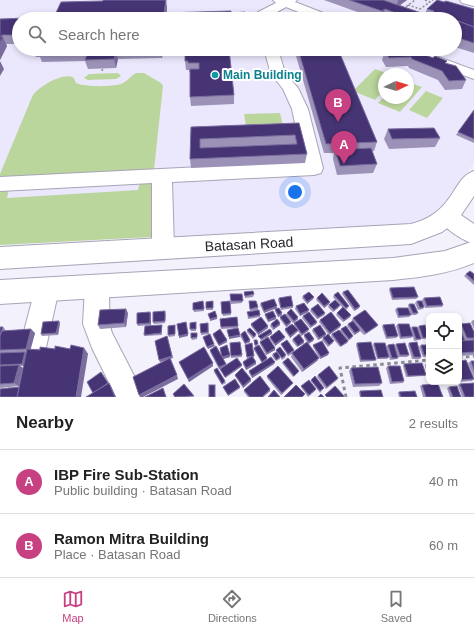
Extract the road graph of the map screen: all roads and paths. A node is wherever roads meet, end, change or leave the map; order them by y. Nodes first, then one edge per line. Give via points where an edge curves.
1 (415, 0) edge
2 (425, 0) edge
3 (433, 0) edge
4 (466, 0) edge
5 (285, 1) edge
6 (430, 2) junction
7 (474, 2) edge
8 (408, 5) junction
9 (423, 7) junction
10 (402, 9) edge
11 (430, 10) edge
12 (266, 12) edge
13 (311, 12) edge
14 (273, 56) edge
15 (425, 56) edge
16 (472, 72) edge
17 (162, 176) junction
18 (474, 179) edge
19 (0, 184) edge
20 (448, 217) junction
21 (474, 236) edge
22 (163, 248) junction
23 (474, 250) edge
24 (0, 258) edge
25 (97, 286) junction
26 (47, 289) junction
27 (0, 292) edge
28 (474, 356) edge
29 (462, 358) edge
30 (426, 360) edge
31 (21, 397) edge
32 (131, 397) edge
33 (346, 397) edge

1 - 8 path
2 - 6 path
3 - 6 path
4 - 7 street
5 - 12 street
5 - 13 street
6 - 9 path
8 - 9 path via 420,9
8 - 10 path
9 - 11 path
14 - 17 street via 278,74 290,88 300,109 314,168
15 - 16 street
17 - 19 street
17 - 22 street
18 - 20 main road, Batasan Road
20 - 21 street
20 - 22 main road, Batasan Road via 426,230 411,234
22 - 24 main road, Batasan Road
23 - 25 main road via 447,261 393,269
25 - 26 main road
25 - 32 street via 96,324
26 - 27 main road
26 - 31 street
28 - 29 path
30 - 33 path via 340,368

